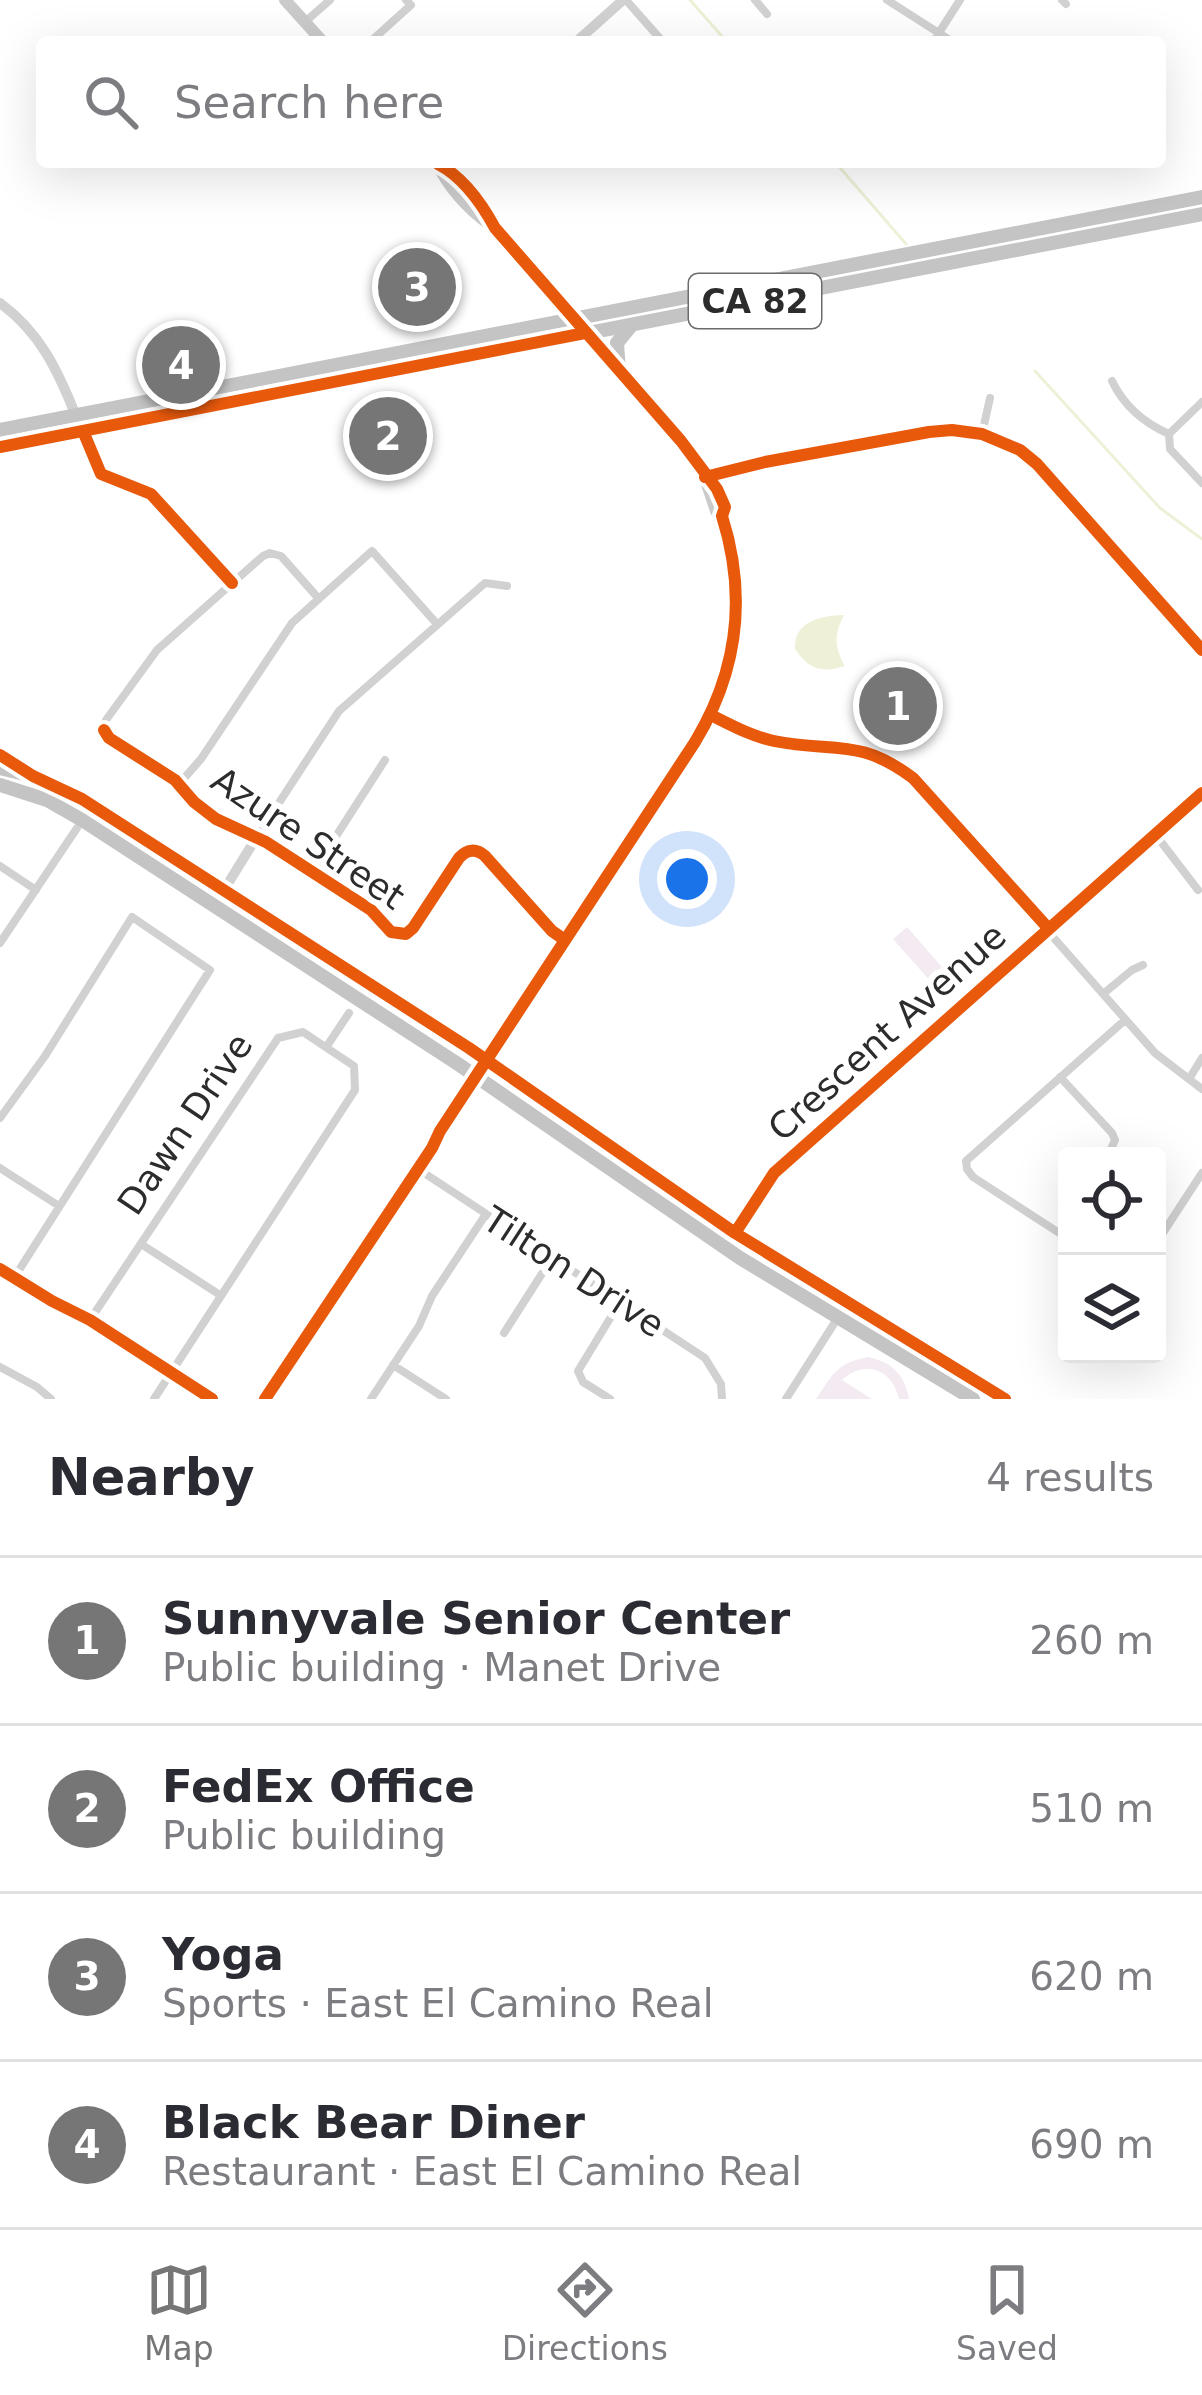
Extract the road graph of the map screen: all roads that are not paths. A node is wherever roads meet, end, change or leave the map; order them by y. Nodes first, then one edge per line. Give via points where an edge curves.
1 (285, 0) edge
2 (330, 0) edge
3 (406, 0) edge
4 (624, 0) edge
5 (754, 0) edge
6 (887, 0) edge
7 (960, 0) edge
8 (767, 14) dead end
9 (305, 22) junction
10 (317, 36) edge
11 (377, 36) edge
12 (583, 36) edge
13 (657, 36) edge
14 (933, 36) edge
15 (937, 36) edge
16 (446, 168) edge
17 (1202, 197) edge
18 (1202, 214) edge
19 (1040, 229) junction
20 (966, 242) junction
21 (981, 257) junction
22 (942, 263) junction
23 (0, 302) edge
24 (573, 319) junction
25 (632, 325) junction
26 (585, 333) junction
27 (344, 364) junction
28 (619, 371) junction
29 (280, 376) junction
30 (1112, 381) dead end
31 (296, 390) junction
32 (991, 398) dead end
33 (236, 401) junction
34 (1202, 402) edge
35 (76, 416) junction
36 (0, 430) edge
37 (83, 431) junction
38 (982, 434) junction
39 (1168, 434) junction
40 (0, 447) edge
41 (705, 477) junction
42 (1202, 483) edge
43 (232, 583) junction
44 (507, 586) dead end
45 (319, 598) junction
46 (436, 624) junction
47 (1202, 650) edge
48 (711, 715) junction
49 (0, 755) edge
50 (385, 760) dead end
51 (0, 768) edge
52 (33, 776) junction
53 (179, 784) junction
54 (0, 785) edge
55 (1202, 793) edge
56 (77, 828) dead end
57 (1155, 834) junction
58 (256, 838) junction
59 (0, 866) edge
60 (313, 872) junction
61 (36, 890) junction
62 (224, 890) junction
63 (1198, 890) dead end
64 (1048, 928) junction
65 (565, 940) junction
66 (0, 943) edge
67 (1143, 965) dead end
68 (1103, 994) junction
69 (349, 1012) dead end
70 (1125, 1020) junction
71 (327, 1046) junction
72 (1202, 1058) edge
73 (486, 1061) junction
74 (476, 1077) junction
75 (1060, 1078) junction
76 (1189, 1079) junction
77 (1202, 1089) edge
78 (0, 1118) edge
79 (1112, 1147) edge
80 (0, 1168) edge
81 (418, 1169) junction
82 (1202, 1173) edge
83 (59, 1207) junction
84 (486, 1214) junction
85 (1166, 1228) edge
86 (1058, 1232) edge
87 (735, 1233) junction
88 (141, 1244) junction
89 (552, 1258) junction
90 (0, 1269) edge
91 (14, 1278) junction
92 (220, 1295) junction
93 (620, 1302) junction
94 (838, 1318) junction
95 (90, 1321) junction
96 (504, 1333) dead end
97 (393, 1365) junction
98 (0, 1367) edge
99 (170, 1372) junction
100 (940, 1378) junction
101 (998, 1398) edge
102 (51, 1399) edge
103 (154, 1399) edge
104 (212, 1399) edge
105 (265, 1399) edge
106 (371, 1399) edge
107 (446, 1399) edge
108 (610, 1399) edge
109 (722, 1399) edge
110 (786, 1399) edge
111 (973, 1399) edge

1 - 9 main road
2 - 9 street
3 - 11 street via 411,5
4 - 12 street
4 - 13 street
5 - 8 street
6 - 14 street
7 - 15 street
9 - 10 main road
16 - 24 main road
17 - 19 main road, CA 82
18 - 21 main road, CA 82
19 - 20 main road, CA 82
19 - 21 main road
20 - 22 main road
20 - 24 main road, CA 82
21 - 22 main road, CA 82
22 - 25 main road, CA 82
23 - 35 street via 50,356
24 - 26 main road
24 - 27 main road, CA 82
25 - 26 main road, CA 82
25 - 28 main road via 617,343
26 - 28 main road
26 - 31 main road, CA 82
27 - 29 main road, CA 82
27 - 31 main road via 341,373
28 - 41 main road
29 - 33 main road
29 - 35 main road, CA 82
30 - 39 street via 1144,423
31 - 33 main road, CA 82
32 - 38 street
33 - 37 main road, CA 82
34 - 39 street
35 - 36 main road, CA 82
35 - 37 street
37 - 40 main road, CA 82
37 - 43 street via 101,474 151,494
38 - 41 street via 928,432
38 - 47 street via 1037,464
39 - 42 street via 1170,448
41 - 48 main road via 733,554 737,620
43 - 45 street via 270,553
43 - 53 street, Azure Street via 146,662 106,720 109,738
44 - 46 street via 485,583
45 - 46 street via 372,551
45 - 53 street via 280,637
46 - 58 street via 339,711
48 - 64 street via 764,739 844,746 892,763
48 - 65 main road
49 - 52 main road
50 - 60 street
51 - 52 main road
52 - 62 main road
53 - 58 street, Azure Street via 216,819
54 - 74 main road via 82,820
55 - 57 street, Crescent Avenue
56 - 61 street
57 - 63 street
57 - 64 street, Crescent Avenue
58 - 60 street, Azure Street
58 - 62 street
59 - 61 street
60 - 65 street, Azure Street via 391,932 406,934 459,858 476,850
61 - 66 street
62 - 73 main road
64 - 68 street
64 - 87 street, Crescent Avenue via 774,1172
65 - 73 main road
67 - 68 street
68 - 70 street
69 - 71 street
70 - 75 street
70 - 76 street
71 - 88 street, Dawn Drive via 303,1032 278,1038
71 - 92 street via 354,1066 356,1090
72 - 76 street
73 - 74 street
73 - 87 main road
74 - 81 street
74 - 94 main road
75 - 79 street via 1112,1133
75 - 86 street via 966,1161 973,1177
76 - 77 street
78 - 83 street via 132,917 210,970
80 - 83 street
81 - 84 street, Tilton Drive
81 - 105 street
82 - 85 street
83 - 91 street
84 - 89 street, Tilton Drive
84 - 97 street
87 - 101 main road
88 - 92 street
88 - 95 street, Dawn Drive
89 - 93 street, Tilton Drive
89 - 96 street
90 - 91 street
91 - 95 street
92 - 99 street
93 - 108 street via 578,1371
93 - 109 street, Tilton Drive via 705,1358
94 - 100 main road
94 - 110 street
95 - 99 street
97 - 106 street
97 - 107 street
98 - 102 street
99 - 103 street
99 - 104 street
100 - 101 main road
100 - 111 main road

